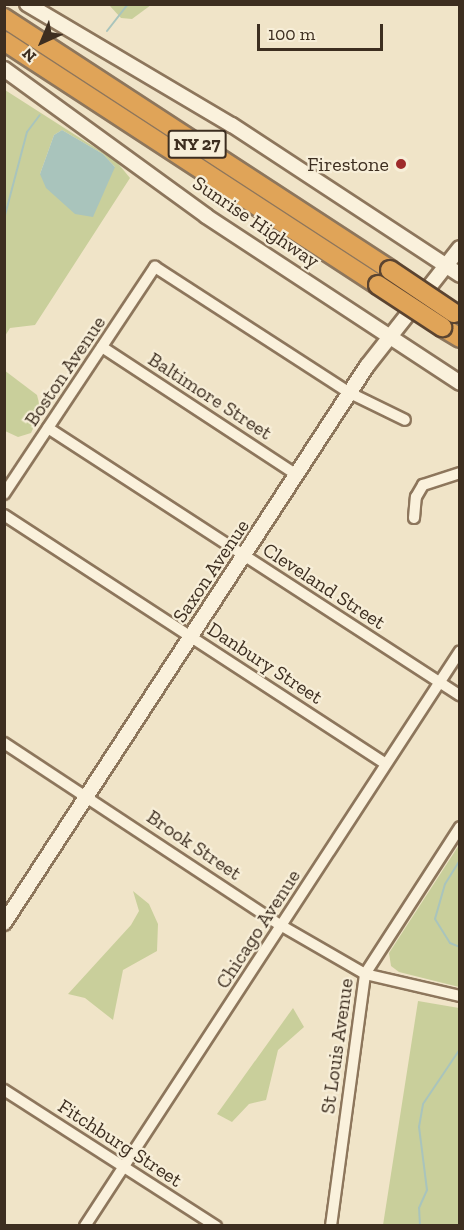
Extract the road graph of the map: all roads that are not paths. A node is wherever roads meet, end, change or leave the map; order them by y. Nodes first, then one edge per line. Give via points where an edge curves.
1 (27, 4) edge
2 (4, 18) edge
3 (4, 41) edge
4 (4, 69) edge
5 (459, 248) edge
6 (445, 265) junction
7 (459, 275) edge
8 (457, 314) edge
9 (388, 336) junction
10 (459, 339) edge
11 (102, 347) junction
12 (459, 383) edge
13 (350, 393) junction
14 (405, 420) dead end
15 (48, 428) junction
16 (459, 473) edge
17 (297, 475) junction
18 (4, 494) edge
19 (4, 515) edge
20 (414, 518) dead end
21 (245, 555) junction
22 (190, 636) junction
23 (459, 651) edge
24 (439, 682) junction
25 (459, 696) edge
26 (4, 743) edge
27 (385, 764) junction
28 (87, 796) junction
29 (459, 827) edge
30 (4, 923) edge
31 (282, 926) junction
32 (365, 974) junction
33 (459, 996) edge
34 (4, 1090) edge
35 (123, 1167) junction
36 (85, 1226) edge
37 (216, 1226) edge
38 (331, 1226) edge

1 - 6 main road via 232,125
2 - 8 highway, Sunrise Highway / NY 27, bridge
3 - 10 highway, Sunrise Highway / NY 27, bridge
4 - 9 main road, Sunrise Highway via 192,207
5 - 6 main road, Saxon Avenue
6 - 7 main road
6 - 9 main road, Saxon Avenue
9 - 12 main road, Sunrise Highway
9 - 13 main road, Saxon Avenue
11 - 13 street, Boston Avenue via 154,267
11 - 15 street, Boston Avenue
11 - 17 street, Baltimore Street
13 - 14 street
13 - 17 main road, Saxon Avenue
15 - 18 street, Boston Avenue
15 - 21 street, Cleveland Street
16 - 20 street via 423,485 416,497
17 - 21 main road, Saxon Avenue
19 - 22 street, Danbury Street
21 - 22 main road, Saxon Avenue
21 - 24 street, Cleveland Street
22 - 27 street, Danbury Street
22 - 28 main road, Saxon Avenue
23 - 24 street, Chicago Avenue
24 - 25 street, Cleveland Street
24 - 27 street, Chicago Avenue
26 - 28 street, Brook Street
27 - 31 street, Chicago Avenue
28 - 30 main road, Saxon Avenue
28 - 31 street, Brook Street
29 - 32 street, St Louis Avenue
31 - 32 street, Brook Street
31 - 35 street, Chicago Avenue
32 - 33 street, Brook Street
32 - 38 street, St Louis Avenue
34 - 35 street, Fitchburg Street
35 - 36 street, Chicago Avenue
35 - 37 street, Fitchburg Street

